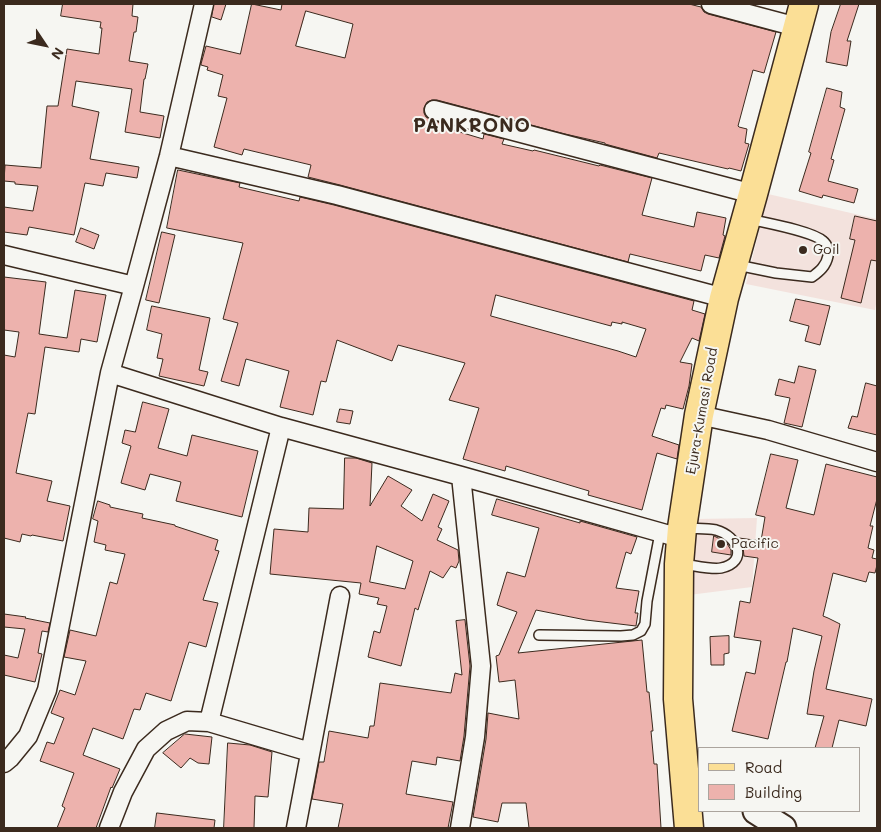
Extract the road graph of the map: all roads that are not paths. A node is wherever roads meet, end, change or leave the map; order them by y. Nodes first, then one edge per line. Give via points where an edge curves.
1 (204, 4) edge
2 (710, 4) edge
3 (801, 15) edge
4 (434, 110) dead end
5 (169, 156) junction
6 (750, 206) junction
7 (4, 255) edge
8 (733, 264) junction
9 (134, 286) junction
10 (724, 298) junction
11 (110, 373) junction
12 (699, 416) junction
13 (281, 427) junction
14 (877, 462) edge
15 (461, 476) junction
16 (675, 541) junction
17 (340, 596) dead end
18 (540, 635) dead end
19 (209, 722) junction
20 (310, 752) junction
21 (4, 763) edge
22 (693, 788) edge
23 (758, 812) edge
24 (109, 828) edge
25 (296, 828) edge
26 (460, 828) edge
27 (689, 828) edge
28 (783, 828) edge

1 - 5 street
2 - 3 street
3 - 6 main road, Ejura-Kumasi Road
4 - 6 street
5 - 9 street
5 - 10 street via 337,194
6 - 8 main road, Ejura-Kumasi Road
6 - 8 lane via 824,242 828,248 826,262 812,277
7 - 9 street
8 - 10 main road, Ejura-Kumasi Road
9 - 11 street
10 - 12 main road, Ejura-Kumasi Road
11 - 13 street
11 - 21 street via 47,690 28,736
12 - 14 street via 768,430
12 - 16 main road, Ejura-Kumasi Road
13 - 15 street
13 - 19 street
15 - 16 street
15 - 26 street via 481,666 475,737
16 - 16 lane via 716,530 732,539 738,554 732,564 719,569
16 - 18 lane via 647,601 645,624 641,631 621,636
16 - 22 main road, Ejura-Kumasi Road via 678,699
17 - 20 street
19 - 20 street
19 - 24 street via 187,722 166,731 146,749 123,792
20 - 25 street
22 - 27 main road, Ejura-Kumasi Road
23 - 28 main road

